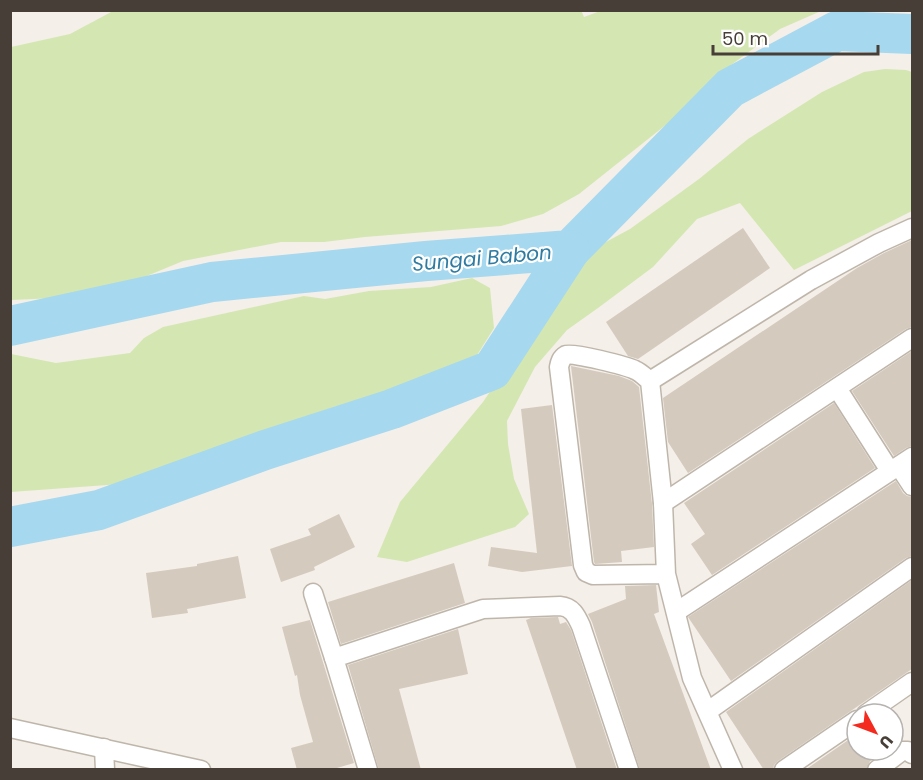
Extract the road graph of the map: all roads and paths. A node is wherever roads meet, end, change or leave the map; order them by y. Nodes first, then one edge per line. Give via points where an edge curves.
1 (912, 228) edge
2 (912, 338) edge
3 (650, 381) junction
4 (837, 388) junction
5 (901, 465) edge
6 (912, 486) edge
7 (663, 503) junction
8 (911, 572) edge
9 (666, 574) junction
10 (313, 593) dead end
11 (676, 612) junction
12 (334, 658) junction
13 (912, 682) edge
14 (883, 702) edge
15 (708, 711) junction
16 (10, 728) edge
17 (845, 728) edge
18 (104, 748) junction
19 (912, 754) edge
20 (105, 770) edge
21 (201, 770) edge
22 (368, 770) edge
23 (629, 770) edge
24 (734, 770) edge
25 (784, 770) edge
26 (877, 770) edge

1 - 3 street via 811,280
2 - 4 street
3 - 7 street
3 - 9 street via 635,370 570,354 563,357 559,367 585,569 593,575
4 - 5 street
4 - 7 street
5 - 6 street
5 - 11 street
7 - 9 street
8 - 15 street
9 - 11 street
10 - 12 street
11 - 15 street via 692,678
12 - 22 street
12 - 23 street via 483,609 566,606 582,626
13 - 14 street
15 - 24 street
16 - 18 street
17 - 25 street
18 - 20 street
18 - 21 street
19 - 26 street via 902,751

